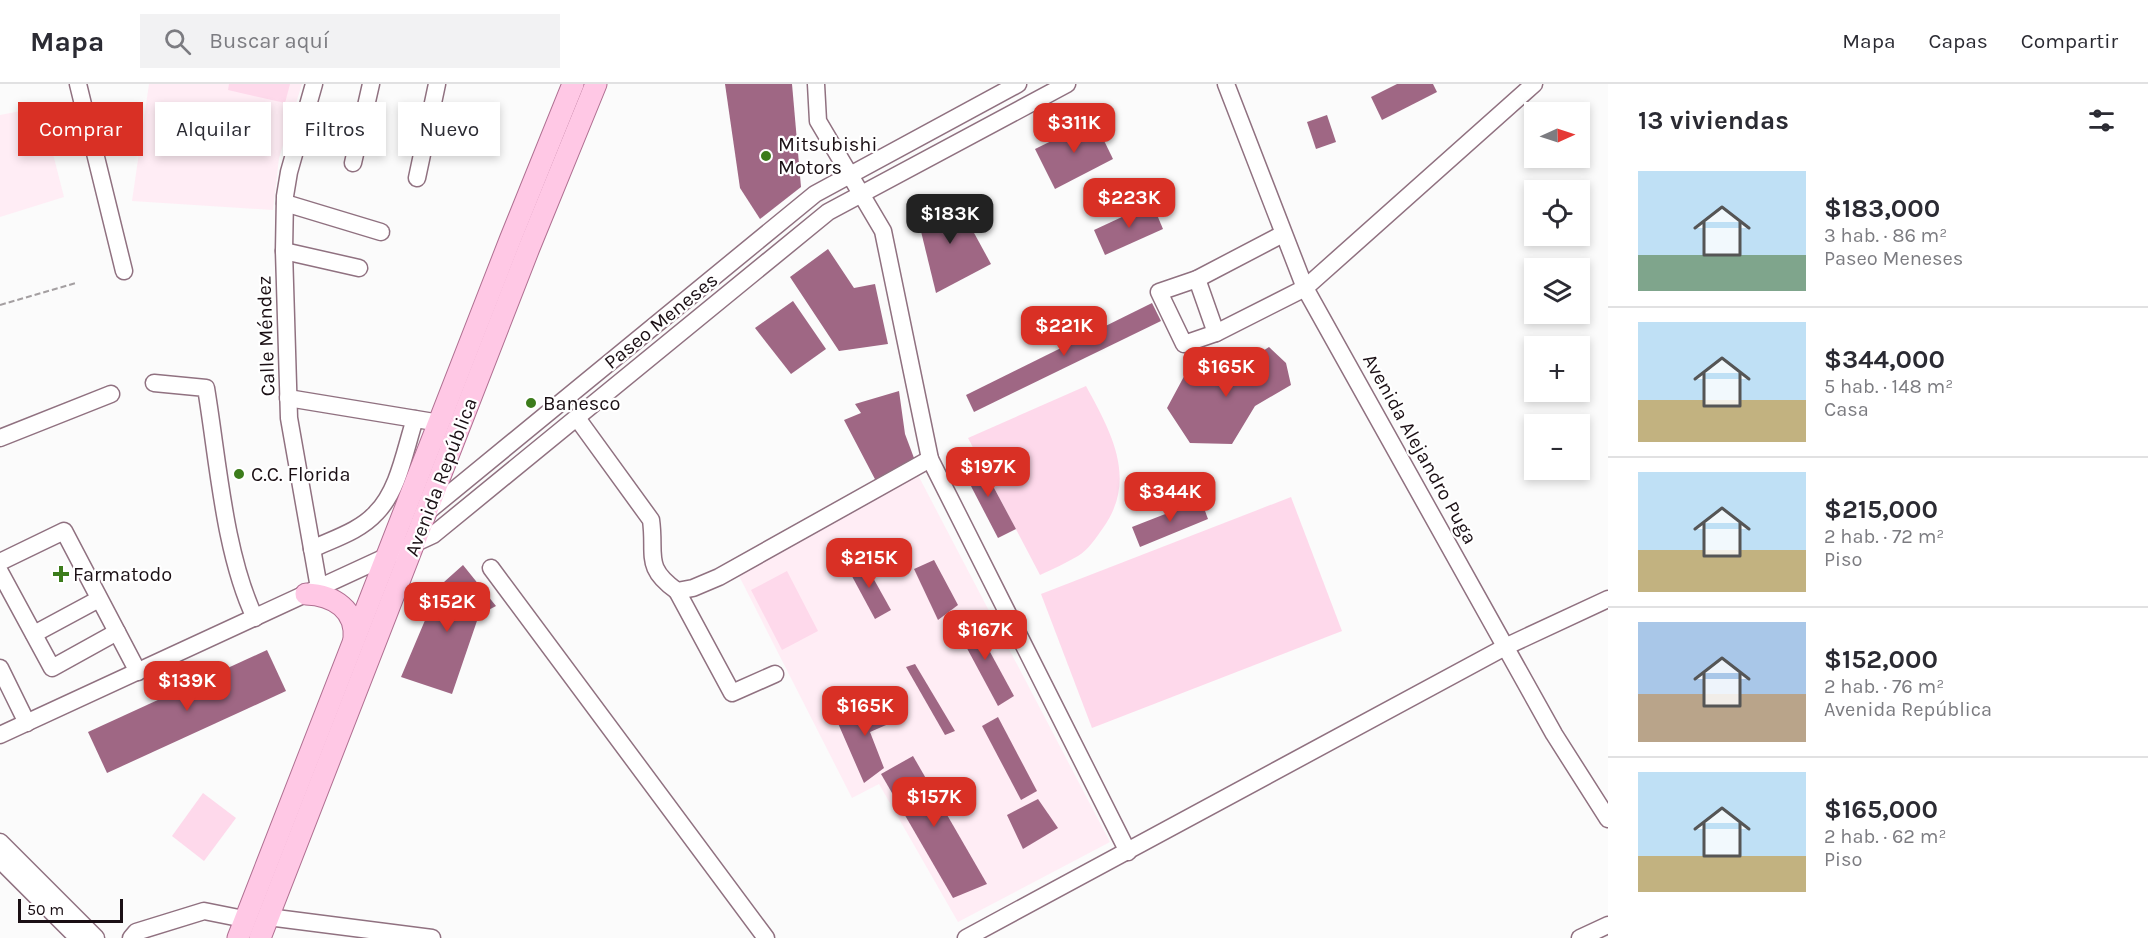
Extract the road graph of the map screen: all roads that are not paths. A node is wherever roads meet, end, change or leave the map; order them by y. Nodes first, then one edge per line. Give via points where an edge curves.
1 (78, 84) edge
2 (314, 84) edge
3 (371, 84) edge
4 (437, 84) edge
5 (573, 84) edge
6 (596, 84) edge
7 (816, 84) edge
8 (1018, 84) edge
9 (1067, 84) edge
10 (1226, 84) edge
11 (1534, 84) edge
12 (353, 163) dead end
13 (851, 172) junction
14 (417, 178) dead end
15 (861, 193) junction
16 (285, 203) junction
17 (381, 232) dead end
18 (1283, 234) junction
19 (284, 251) junction
20 (359, 268) dead end
21 (124, 271) dead end
22 (1197, 279) junction
23 (1305, 288) junction
24 (1216, 333) junction
25 (154, 383) dead end
26 (111, 394) dead end
27 (288, 398) junction
28 (577, 418) junction
29 (415, 419) junction
30 (440, 423) junction
31 (0, 438) edge
32 (930, 459) junction
33 (428, 510) junction
34 (415, 544) junction
35 (312, 549) junction
36 (388, 556) junction
37 (0, 562) edge
38 (490, 568) dead end
39 (0, 572) edge
40 (313, 591) junction
41 (677, 591) junction
42 (99, 599) junction
43 (1608, 599) edge
44 (255, 618) junction
45 (117, 632) junction
46 (34, 634) junction
47 (354, 645) junction
48 (1507, 646) junction
49 (0, 668) edge
50 (138, 672) junction
51 (774, 674) dead end
52 (27, 723) junction
53 (0, 735) edge
54 (1608, 819) edge
55 (0, 842) edge
56 (1128, 852) junction
57 (0, 860) edge
58 (268, 917) junction
59 (1608, 925) edge
60 (241, 929) edge
61 (78, 938) edge
62 (96, 938) edge
63 (131, 938) edge
64 (260, 938) edge
65 (432, 938) edge
66 (766, 938) edge
67 (966, 938) edge
68 (1580, 938) edge

1 - 21 street
2 - 16 street, Calle Méndez via 289,172
3 - 12 street
4 - 14 street
5 - 30 main road, Avenida República
6 - 33 main road, Avenida República
7 - 13 street via 818,121
8 - 13 street, Paseo Meneses
9 - 15 street, Paseo Meneses
10 - 18 street, Avenida Alejandro Puga
11 - 23 street
13 - 15 street
13 - 33 street, Paseo Meneses via 798,206
15 - 28 street, Paseo Meneses via 812,225
15 - 32 street via 883,231
16 - 17 street
16 - 19 street, Calle Méndez
18 - 22 street
18 - 23 street, Avenida Alejandro Puga
19 - 20 street
19 - 27 street, Calle Méndez
22 - 24 street
22 - 24 street via 1159,292 1184,344
23 - 24 street
23 - 48 street, Avenida Alejandro Puga
25 - 44 street via 206,388 235,566
26 - 31 street
27 - 29 street
27 - 35 street, Calle Méndez via 291,440
28 - 34 street, Paseo Meneses via 448,524
28 - 41 street via 651,520 651,555 661,579
29 - 30 street
29 - 35 street via 395,480 376,514 348,533
30 - 36 main road, Avenida República
32 - 41 street via 718,577
32 - 56 street
33 - 34 main road, Avenida República
33 - 36 street, Paseo Meneses
34 - 36 street, Paseo Meneses
34 - 58 main road, Avenida República
35 - 40 street, Calle Méndez
36 - 40 street
36 - 47 main road, Avenida República
37 - 42 street via 64,531
38 - 66 street
39 - 46 street
40 - 44 street
40 - 47 main road via 341,604 354,624
41 - 51 street via 732,693
42 - 45 street
42 - 46 street
43 - 48 street
44 - 50 street
45 - 46 street via 52,668
45 - 50 street
47 - 60 main road, Avenida República
48 - 54 street, Avenida Alejandro Puga via 1554,734
48 - 56 street
49 - 52 street
50 - 52 street
52 - 53 street
55 - 62 street
56 - 67 street
57 - 61 street
58 - 64 main road, Avenida República
58 - 65 street
59 - 68 street
60 - 63 street via 204,911 136,932

